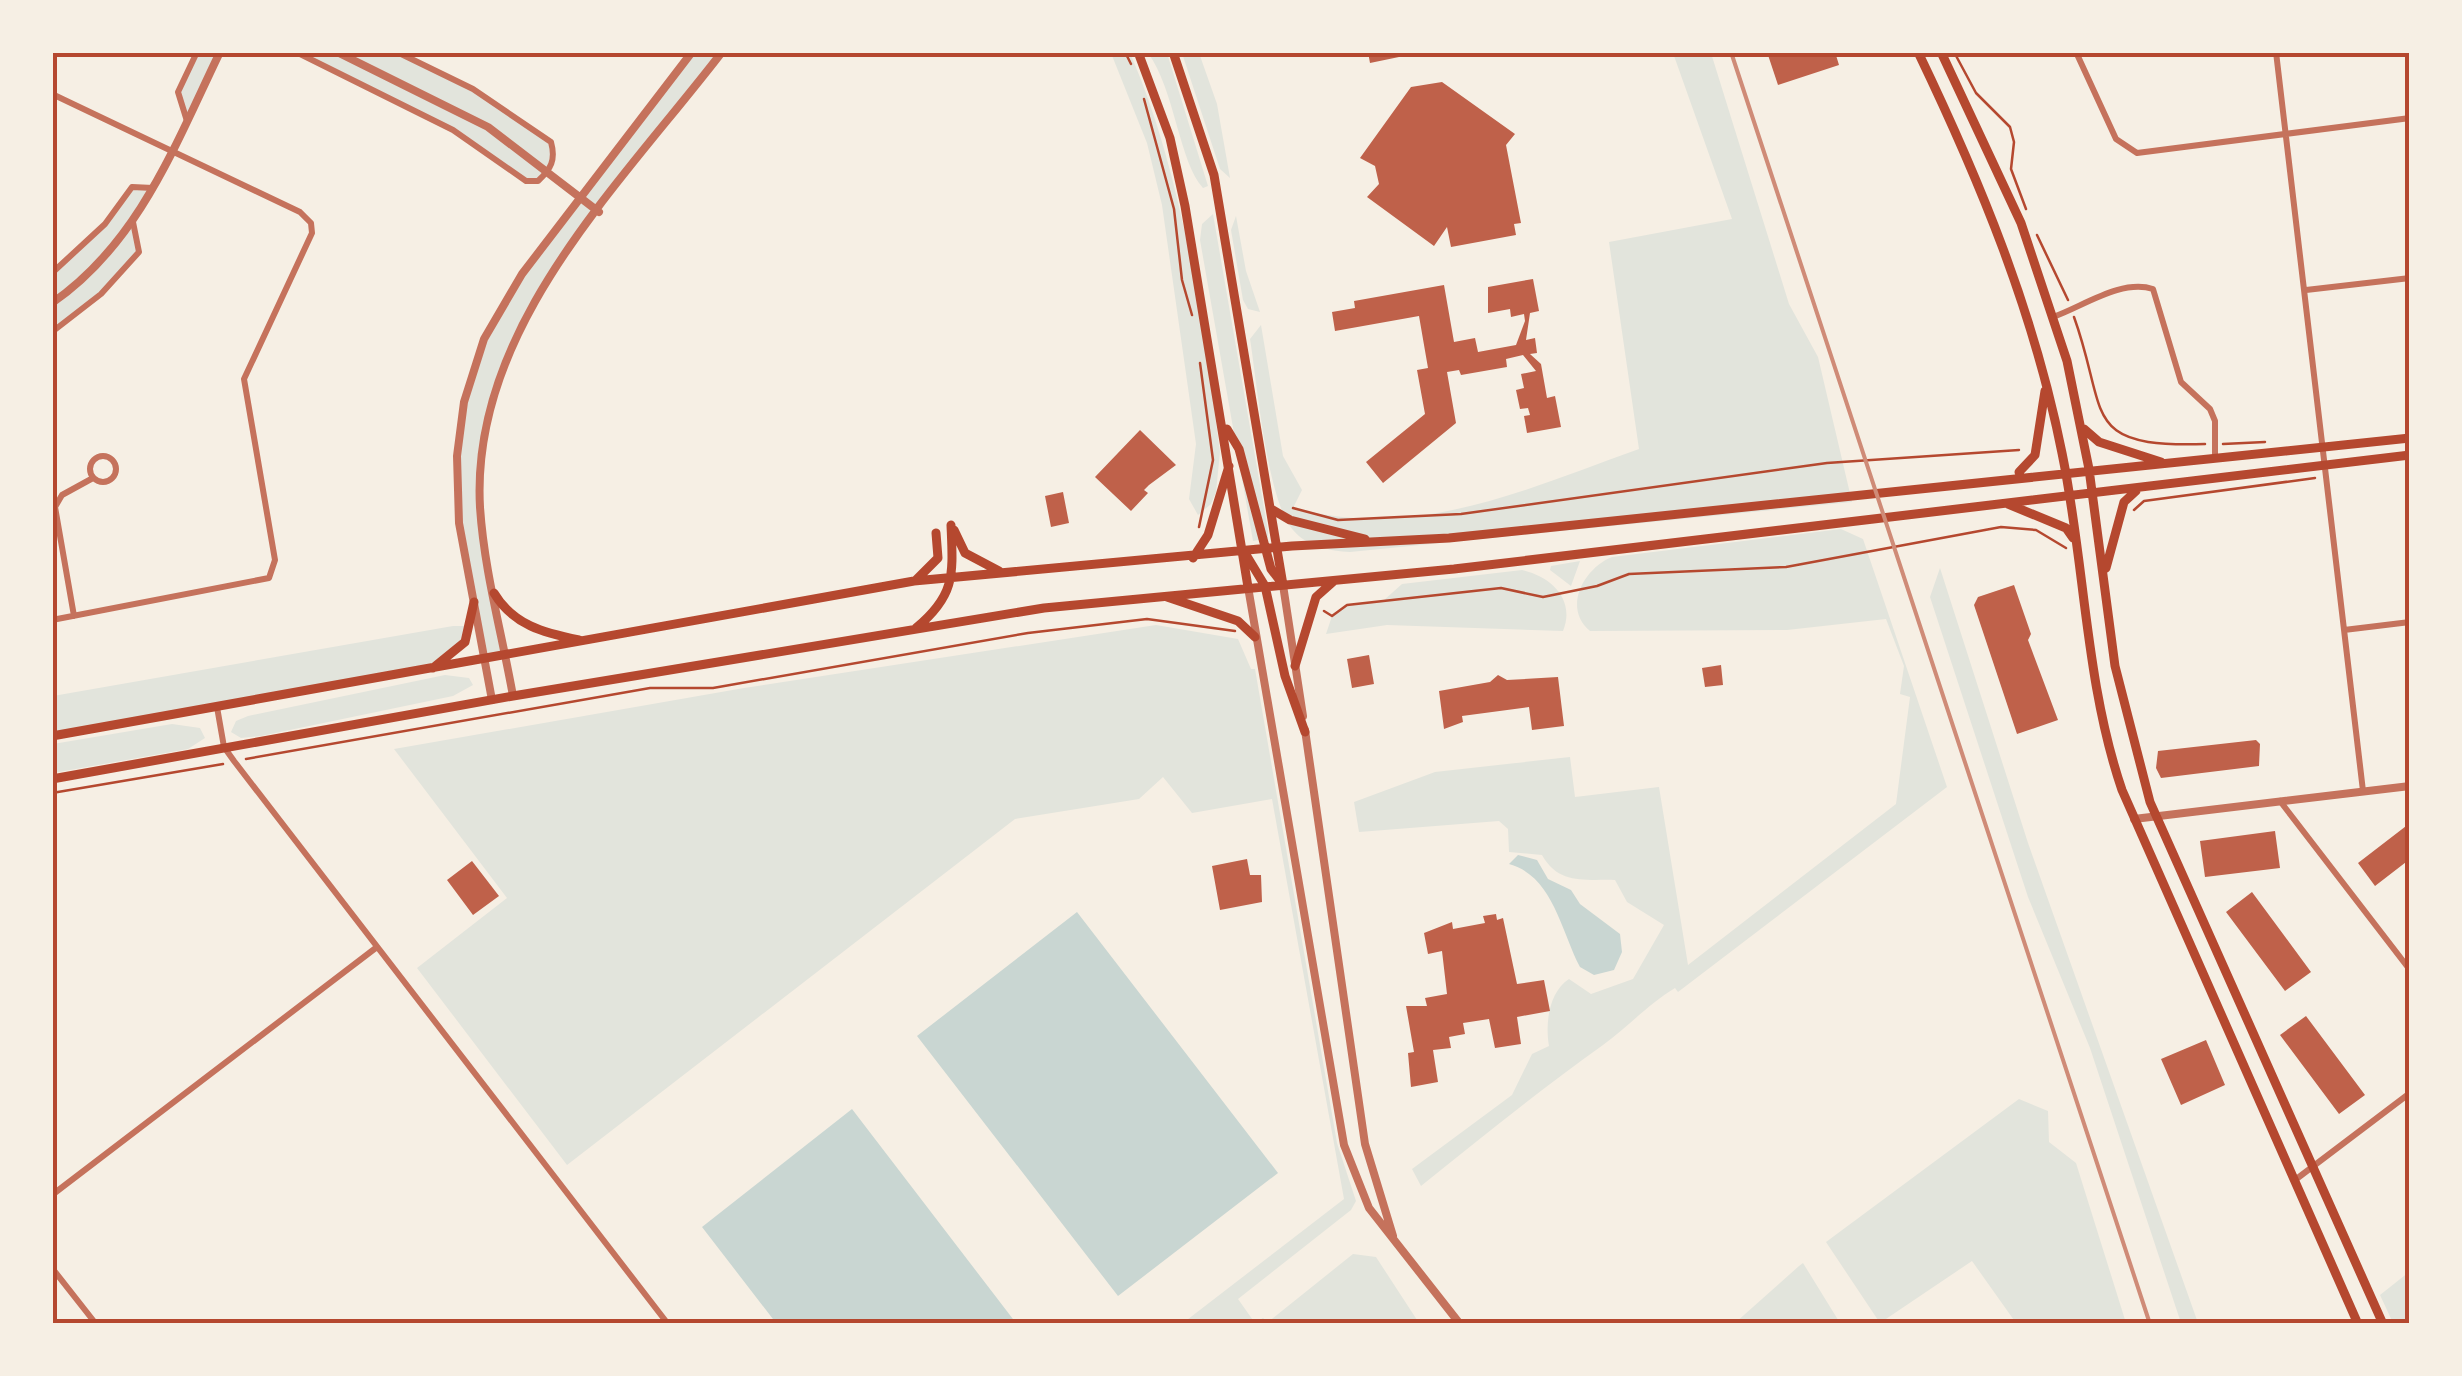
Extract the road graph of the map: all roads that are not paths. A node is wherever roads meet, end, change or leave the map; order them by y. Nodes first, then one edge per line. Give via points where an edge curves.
1 (198, 52) edge
2 (220, 52) edge
3 (296, 52) edge
4 (337, 52) edge
5 (397, 52) edge
6 (692, 52) edge
7 (722, 52) edge
8 (1138, 52) edge
9 (1174, 52) edge
10 (1918, 52) edge
11 (1941, 52) edge
12 (2076, 52) edge
13 (2276, 52) edge
14 (52, 94) edge
15 (2410, 118) edge
16 (187, 121) junction
17 (2286, 133) junction
18 (171, 154) junction
19 (548, 172) junction
20 (154, 188) junction
21 (580, 198) junction
22 (598, 212) junction
23 (134, 222) junction
24 (52, 273) edge
25 (2410, 278) edge
26 (2306, 290) junction
27 (52, 302) edge
28 (2053, 317) junction
29 (52, 332) edge
30 (2045, 383) junction
31 (1222, 422) junction
32 (2082, 426) junction
33 (2410, 438) edge
34 (2323, 448) junction
35 (2410, 455) edge
36 (2215, 459) junction
37 (1230, 463) junction
38 (2168, 464) junction
39 (2089, 469) junction
40 (2066, 471) junction
41 (2326, 471) junction
42 (2013, 476) junction
43 (94, 478) junction
44 (2140, 488) junction
45 (2093, 494) junction
46 (2070, 495) junction
47 (2006, 503) junction
48 (1270, 509) junction
49 (936, 532) dead end
50 (1377, 542) junction
51 (2076, 544) junction
52 (1277, 548) junction
53 (1265, 549) junction
54 (1243, 551) junction
55 (1193, 558) junction
56 (1002, 572) junction
57 (2104, 575) junction
58 (952, 577) junction
59 (914, 581) junction
60 (1334, 581) junction
61 (1283, 584) junction
62 (1264, 586) junction
63 (1248, 587) junction
64 (494, 593) junction
65 (1164, 596) junction
66 (474, 602) junction
67 (74, 616) junction
68 (52, 620) edge
69 (2410, 622) edge
70 (2344, 630) junction
71 (913, 631) junction
72 (1255, 637) junction
73 (587, 642) junction
74 (506, 656) junction
75 (485, 660) junction
76 (1296, 666) junction
77 (426, 672) junction
78 (513, 696) junction
79 (492, 700) junction
80 (217, 707) junction
81 (1305, 732) junction
82 (52, 736) edge
83 (224, 747) junction
84 (52, 779) edge
85 (2410, 786) edge
86 (2363, 791) junction
87 (2280, 802) junction
88 (2156, 817) junction
89 (2134, 819) junction
90 (377, 947) junction
91 (2410, 970) edge
92 (2410, 1093) edge
93 (2313, 1167) junction
94 (2295, 1180) junction
95 (52, 1195) edge
96 (1394, 1236) junction
97 (52, 1268) edge
98 (96, 1324) edge
99 (668, 1324) edge
100 (1460, 1324) edge
101 (2358, 1324) edge
102 (2382, 1324) edge

1 - 16 street via 178,92
2 - 16 street
3 - 19 street via 453,130 526,181
4 - 19 street via 488,126
5 - 19 street via 473,89 550,142
6 - 21 street
7 - 22 street
8 - 31 main road via 1170,138
9 - 48 main road via 1214,175
10 - 30 main road via 1988,203
11 - 28 main road via 2014,208
12 - 17 street via 2116,140 2128,151
13 - 17 street
14 - 18 street
15 - 17 street
16 - 18 street
17 - 26 street
18 - 20 street
18 - 67 street via 300,212 311,223 244,379 274,570 258,583
19 - 21 street
20 - 23 street
20 - 24 street via 132,188 105,224
21 - 22 street
21 - 66 street via 522,274 484,339 464,402 459,523
22 - 64 street via 535,303 486,412 480,507
23 - 27 street
23 - 29 street via 139,252 101,294
25 - 26 street
26 - 34 street
28 - 32 main road
28 - 36 street via 2123,288 2154,289 2181,382 2215,420
30 - 40 main road
30 - 42 main road via 2036,455
31 - 37 main road
31 - 53 main road via 1239,449
32 - 38 main road via 2100,442
32 - 39 main road
33 - 34 main road
34 - 36 main road
34 - 41 street
35 - 41 main road
36 - 38 main road
37 - 54 main road
37 - 55 main road via 1208,535
38 - 39 main road
39 - 40 main road
39 - 45 main road
40 - 42 main road
40 - 46 main road
41 - 44 main road
41 - 70 street
42 - 50 main road
43 - 43 street via 112,478 111,460 92,462
43 - 67 street via 55,506
44 - 45 main road
44 - 57 main road via 2124,502
45 - 46 main road
45 - 57 main road
46 - 47 main road
46 - 51 main road
47 - 51 main road via 2066,528
47 - 60 main road
48 - 50 main road
48 - 52 main road
49 - 59 main road via 938,558
50 - 52 main road
51 - 89 main road via 2103,724
52 - 53 main road
52 - 61 main road
53 - 54 main road
53 - 61 main road
54 - 55 main road
54 - 62 main road
54 - 63 main road
55 - 56 main road
56 - 58 main road
56 - 58 main road via 965,554 951,525
57 - 88 main road via 2118,684
58 - 59 main road
58 - 71 main road via 943,605
59 - 73 main road
60 - 61 main road
60 - 76 main road via 1316,597
61 - 62 main road
61 - 76 street
62 - 63 main road
62 - 81 main road
63 - 65 main road
63 - 72 street
64 - 73 main road via 516,619
64 - 74 street
65 - 71 main road
65 - 72 main road via 1238,621
66 - 75 street
66 - 77 main road via 464,642
67 - 68 street
69 - 70 street
70 - 86 street
71 - 78 main road
72 - 96 street via 1344,1146 1370,1208
73 - 74 main road
74 - 75 main road
74 - 78 street
75 - 77 main road
75 - 79 street
76 - 81 street
77 - 80 main road
78 - 79 main road
79 - 83 main road
80 - 82 main road
80 - 83 street
81 - 96 street via 1365,1144
83 - 84 main road
83 - 90 street
85 - 86 street
86 - 87 street
87 - 88 street
87 - 91 street
88 - 89 street
88 - 93 main road
89 - 94 main road
90 - 95 street
90 - 99 street
92 - 93 street
93 - 94 street
93 - 102 main road
94 - 101 main road
96 - 100 street
97 - 98 street

